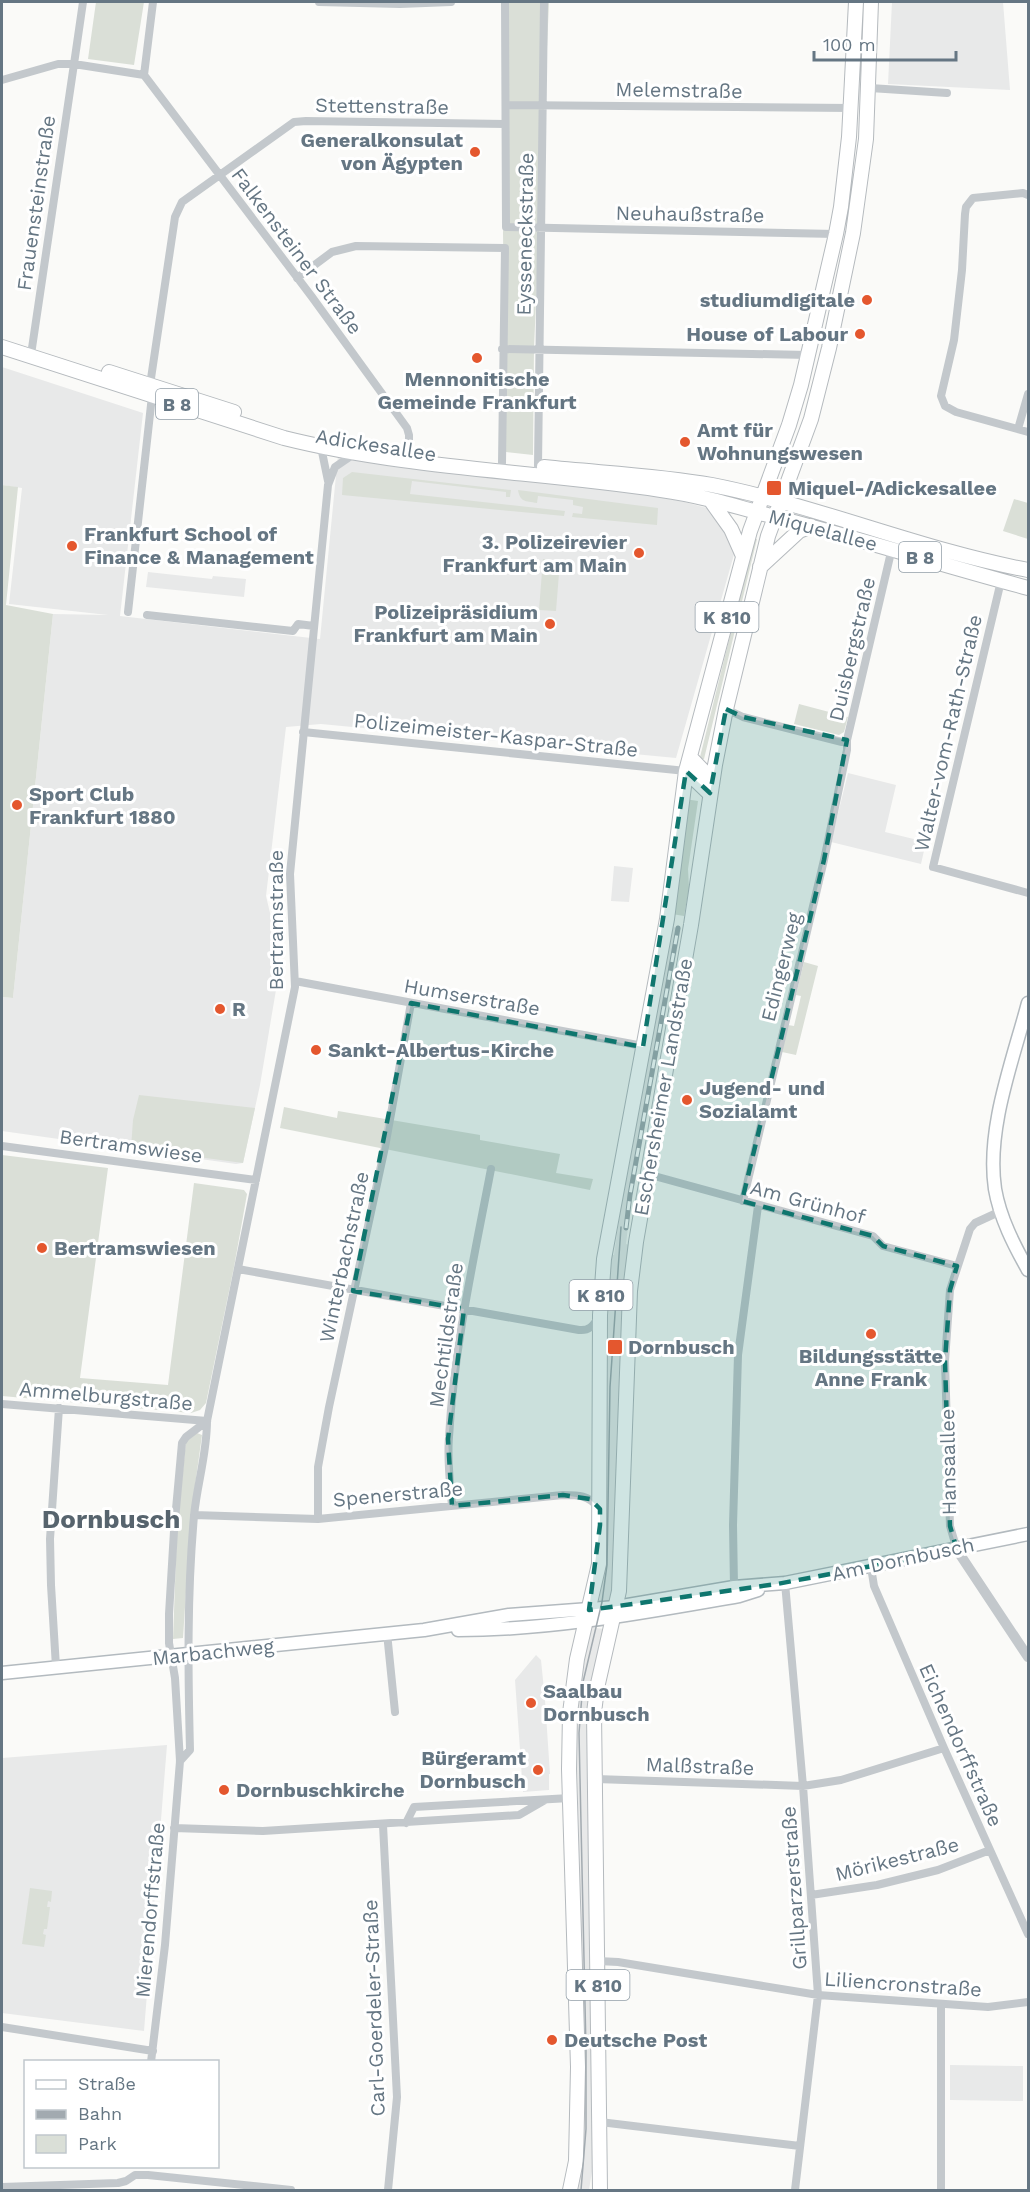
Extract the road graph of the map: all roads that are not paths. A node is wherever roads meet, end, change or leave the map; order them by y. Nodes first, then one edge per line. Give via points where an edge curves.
1 (83, 2) edge
2 (153, 2) edge
3 (320, 2) edge
4 (451, 2) edge
5 (505, 2) edge
6 (544, 2) edge
7 (856, 2) edge
8 (400, 3) edge
9 (873, 6) edge
10 (74, 64) junction
11 (144, 75) junction
12 (2, 80) edge
13 (870, 88) junction
14 (946, 93) dead end
15 (506, 105) junction
16 (544, 105) junction
17 (851, 108) junction
18 (505, 124) junction
19 (220, 175) junction
20 (1029, 195) edge
21 (506, 227) joint
22 (542, 227) junction
23 (836, 234) junction
24 (297, 278) junction
25 (2, 338) edge
26 (2, 347) edge
27 (32, 348) junction
28 (502, 349) junction
29 (540, 349) junction
30 (808, 355) junction
31 (151, 390) junction
32 (1029, 394) edge
33 (1018, 429) junction
34 (1029, 432) edge
35 (321, 447) junction
36 (409, 453) junction
37 (354, 454) junction
38 (502, 463) junction
39 (538, 466) junction
40 (328, 485) junction
41 (762, 498) junction
42 (711, 501) junction
43 (780, 502) junction
44 (756, 512) junction
45 (774, 517) junction
46 (811, 526) junction
47 (892, 548) junction
48 (743, 556) junction
49 (760, 567) junction
50 (1029, 570) edge
51 (1001, 581) junction
52 (1029, 588) edge
53 (128, 612) dead end
54 (147, 615) dead end
55 (314, 626) junction
56 (726, 709) junction
57 (303, 732) junction
58 (847, 740) junction
59 (690, 757) junction
60 (708, 767) junction
61 (687, 771) junction
62 (711, 787) junction
63 (1029, 893) edge
64 (295, 981) junction
65 (411, 1003) junction
66 (1029, 1003) edge
67 (643, 1046) junction
68 (2, 1146) edge
69 (491, 1169) dead end
70 (647, 1174) junction
71 (256, 1180) junction
72 (743, 1201) junction
73 (758, 1206) junction
74 (1001, 1211) junction
75 (957, 1266) junction
76 (238, 1269) junction
77 (1029, 1270) edge
78 (353, 1291) junction
79 (464, 1309) junction
80 (600, 1315) junction
81 (2, 1404) edge
82 (59, 1408) junction
83 (207, 1421) junction
84 (452, 1506) junction
85 (600, 1509) junction
86 (194, 1515) junction
87 (318, 1519) junction
88 (1029, 1534) edge
89 (957, 1550) junction
90 (871, 1567) junction
91 (781, 1583) junction
92 (734, 1587) junction
93 (614, 1613) junction
94 (588, 1615) junction
95 (387, 1634) junction
96 (188, 1654) junction
97 (172, 1656) junction
98 (1029, 1657) edge
99 (56, 1667) junction
100 (2, 1673) edge
101 (395, 1712) dead end
102 (944, 1748) junction
103 (180, 1761) junction
104 (596, 1779) junction
105 (803, 1786) junction
106 (570, 1798) junction
107 (544, 1800) junction
108 (406, 1823) junction
109 (383, 1825) junction
110 (174, 1828) junction
111 (990, 1850) junction
112 (811, 1895) junction
113 (1029, 1934) edge
114 (598, 1961) junction
115 (818, 1995) junction
116 (1029, 2002) edge
117 (941, 2005) junction
118 (2, 2027) edge
119 (153, 2051) junction
120 (152, 2060) edge
121 (600, 2122) junction
122 (800, 2146) junction
123 (136, 2171) edge
124 (2, 2187) edge
125 (48, 2188) edge
126 (291, 2190) edge
127 (388, 2190) edge
128 (570, 2190) edge
129 (600, 2190) edge
130 (795, 2190) edge
131 (941, 2190) edge

1 - 10 street, Frauensteinstraße
2 - 11 street
3 - 8 street
4 - 8 street
5 - 15 street, Eysseneckstraße
6 - 16 street, Eysseneckstraße
7 - 17 main road, Eschersheimer Landstraße
9 - 13 main road
10 - 11 street
10 - 12 street via 58,64
10 - 27 street, Frauensteinstraße
11 - 19 street, Falkensteiner Straße
13 - 14 street
13 - 43 main road via 857,210 829,348 811,419
15 - 16 street, Melemstraße
15 - 18 street, Eysseneckstraße
16 - 17 street, Melemstraße
16 - 22 street, Eysseneckstraße
17 - 23 main road, Eschersheimer Landstraße
18 - 19 street, Stettenstraße via 294,122
18 - 21 street, Eysseneckstraße
19 - 24 street, Falkensteiner Straße
19 - 31 street, Stettenstraße via 182,202 178,210
20 - 33 street via 973,198 966,207 954,340 942,396 945,406 956,412
21 - 22 street, Neuhaußstraße
22 - 23 street, Neuhaußstraße
22 - 29 street, Eysseneckstraße
23 - 30 main road, Eschersheimer Landstraße
24 - 28 street, Eysseneckstraße via 332,252 356,246 505,248
24 - 36 street, Falkensteiner Straße via 407,428
25 - 27 main road, Adickesallee / B 8
26 - 31 main road, Adickesallee / B 8
27 - 31 main road, Adickesallee / B 8
28 - 29 street
28 - 38 street, Eysseneckstraße
29 - 30 street
29 - 39 street, Eysseneckstraße
30 - 41 main road, Eschersheimer Landstraße via 791,421
31 - 35 main road, Adickesallee / B 8 via 284,438
31 - 36 main road, Adickesallee / B 8 via 296,432
31 - 53 street
32 - 33 street
33 - 34 street
35 - 37 main road, Adickesallee / B 8
35 - 40 street, Bertramstraße
36 - 38 main road, Adickesallee / B 8
37 - 40 street, Bertramstraße via 335,466
37 - 42 main road, Adickesallee / B 8 via 663,490
38 - 39 main road, Adickesallee / B 8
39 - 41 main road, Adickesallee / B 8 via 669,478
40 - 55 street, Bertramstraße
41 - 43 main road, Miquelallee / B 8
41 - 44 main road, Eschersheimer Landstraße
42 - 44 main road, Adickesallee / B 8
42 - 48 main road
43 - 45 main road
43 - 50 main road, Miquelallee / B 8
44 - 45 main road, Miquelallee / B 8
44 - 48 main road, Eschersheimer Landstraße / K 810
45 - 46 main road, Miquelallee / B 8
45 - 49 main road, K 810
46 - 47 main road, Miquelallee / B 8
46 - 49 main road via 799,531
47 - 51 main road, Miquelallee / B 8
47 - 58 street, Duisbergstraße
48 - 59 main road, Eschersheimer Landstraße / K 810
49 - 56 main road, K 810
51 - 52 main road, Miquelallee / B 8
51 - 63 street, Walter-vom-Rath-Straße via 933,867
54 - 55 street via 293,631 298,624
55 - 57 street, Bertramstraße
56 - 58 street, Duisbergstraße via 740,716 842,742
56 - 60 main road, K 810
57 - 61 street, Polizeimeister-Kaspar-Straße
57 - 64 street, Bertramstraße via 290,874
58 - 72 street, Edingerweg via 824,860
59 - 60 main road
59 - 61 main road, Eschersheimer Landstraße / K 810
60 - 61 main road
60 - 62 main road
61 - 62 main road
61 - 67 main road, Eschersheimer Landstraße / K 810 via 667,919
62 - 70 main road, Eschersheimer Landstraße / K 810
64 - 65 street, Humserstraße
64 - 71 street, Bertramstraße
65 - 67 street, Humserstraße
65 - 78 street, Winterbachstraße via 387,1138
66 - 74 main road via 998,1116 995,1189
67 - 80 main road, Eschersheimer Landstraße / K 810 via 605,1254
68 - 71 street, Bertramswiese
69 - 79 street, Mechtildstraße
70 - 72 street, Am Grünhof
70 - 93 main road, Eschersheimer Landstraße / K 810 via 630,1291 621,1566
71 - 76 street, Bertramstraße
72 - 73 street, Am Grünhof
73 - 75 street, Am Grünhof via 873,1236 883,1246
73 - 92 street via 738,1355
74 - 75 street, Hansaallee via 970,1229
74 - 77 main road
75 - 89 street, Hansaallee via 950,1290 945,1360 950,1526
76 - 78 street
76 - 83 street, Bertramstraße
78 - 79 street
78 - 87 street, Winterbachstraße via 318,1467
79 - 80 street via 579,1330 593,1326
79 - 84 street, Mechtildstraße via 448,1439
80 - 85 main road, Eschersheimer Landstraße / K 810
81 - 82 street, Ammelburgstraße
82 - 83 street, Ammelburgstraße
82 - 99 street via 50,1539
83 - 86 street, Bertramstraße
83 - 97 street via 182,1443 169,1614
84 - 85 street, Spenerstraße via 578,1495 590,1499
84 - 87 street, Spenerstraße
85 - 94 main road, Eschersheimer Landstraße / K 810 via 599,1564
86 - 87 street, Spenerstraße
86 - 96 street, Bertramstraße
88 - 89 main road, Am Dornbusch
89 - 90 main road, Am Dornbusch
89 - 98 street
90 - 91 main road, Am Dornbusch
90 - 102 street, Eichendorffstraße via 874,1586
91 - 92 main road, Am Dornbusch
91 - 93 main road, Am Dornbusch via 739,1596
91 - 105 street, Grillparzerstraße
92 - 93 main road, Am Dornbusch
93 - 94 main road, Marbachweg
93 - 104 main road, Eschersheimer Landstraße / K 810 via 594,1713
94 - 95 main road, Marbachweg via 509,1615
94 - 106 main road, Eschersheimer Landstraße / K 810 via 571,1699
95 - 96 main road, Marbachweg
95 - 101 street
96 - 97 main road, Marbachweg
96 - 103 street, Mierendorffstraße via 190,1750
97 - 99 main road, Marbachweg
97 - 103 street, Mierendorffstraße
99 - 100 main road, Marbachweg
102 - 105 street, Malßstraße via 841,1780
102 - 111 street, Eichendorffstraße
103 - 110 street, Mierendorffstraße
104 - 105 street, Malßstraße
104 - 114 main road, Eschersheimer Landstraße / K 810
105 - 112 street, Grillparzerstraße
106 - 107 street
106 - 128 main road, Eschersheimer Landstraße / K 810 via 578,2067 576,2161
107 - 108 street via 519,1815
107 - 108 street via 414,1807
108 - 109 street
109 - 110 street via 263,1831
109 - 127 street, Carl-Goerdeler-Straße via 397,2097
110 - 119 street, Mierendorffstraße
111 - 112 street, Mörikestraße via 938,1870
111 - 113 street, Eichendorffstraße
112 - 115 street, Grillparzerstraße
114 - 115 street, Liliencronstraße
114 - 121 main road, Eschersheimer Landstraße / K 810
115 - 117 street, Liliencronstraße
115 - 122 street, Grillparzerstraße
116 - 117 street, Liliencronstraße via 988,2007
117 - 131 street
118 - 119 street
119 - 120 street, Mierendorffstraße
121 - 122 street
121 - 129 main road, Eschersheimer Landstraße / K 810
122 - 130 street, Grillparzerstraße
123 - 125 street via 118,2183
123 - 126 street
124 - 125 street

